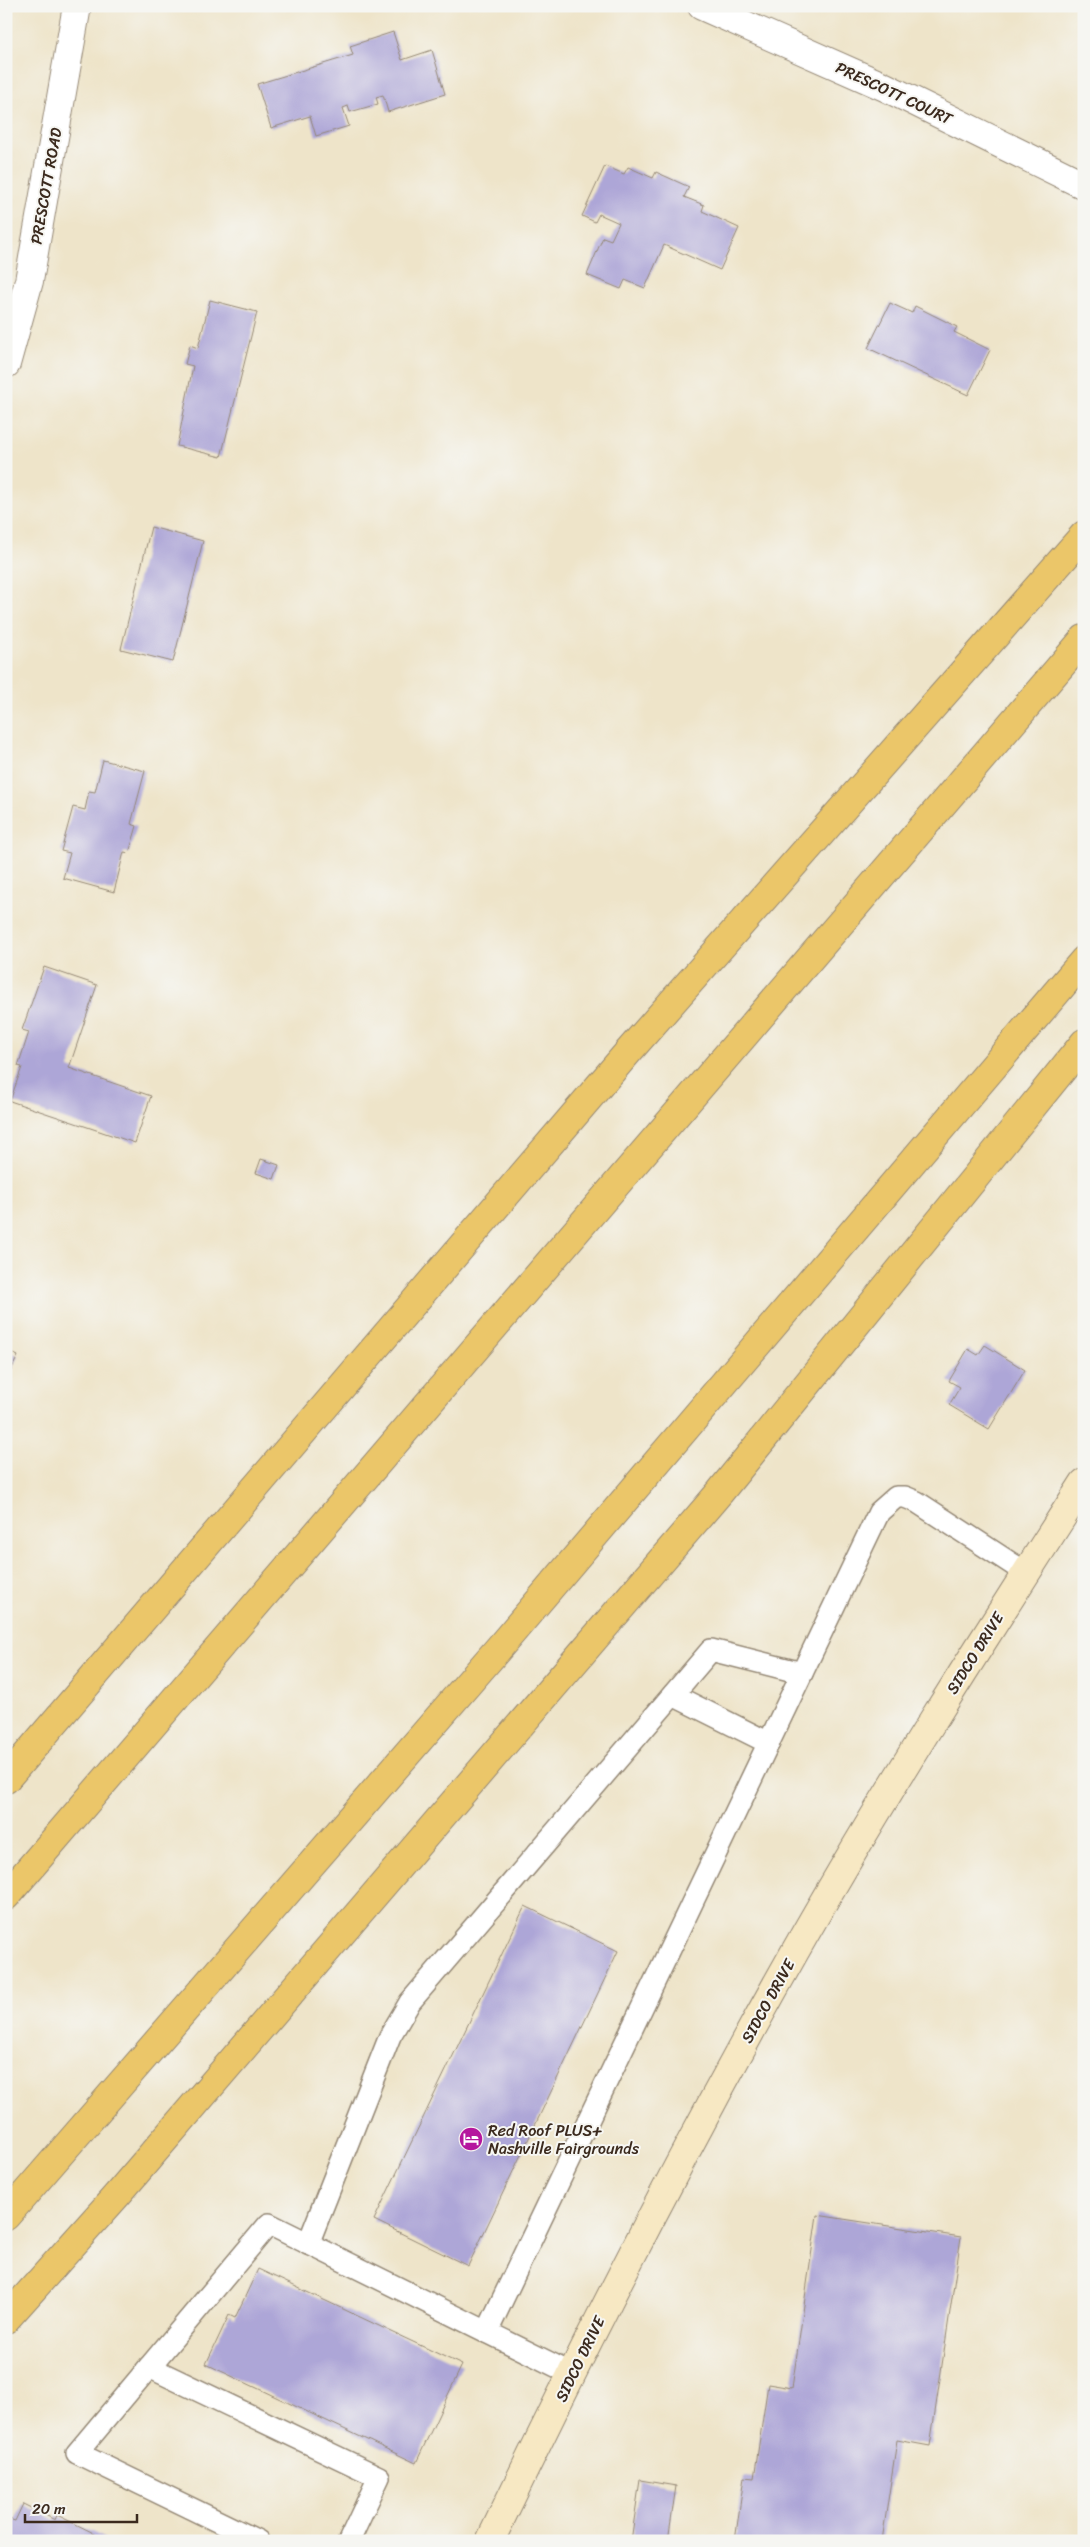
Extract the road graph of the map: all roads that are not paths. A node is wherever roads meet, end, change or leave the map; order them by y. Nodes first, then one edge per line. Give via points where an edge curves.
1 (78, 6) edge
2 (702, 6) edge
3 (1084, 185) edge
4 (6, 364) edge
5 (1084, 535) edge
6 (1084, 639) edge
7 (1084, 960) edge
8 (1084, 1043) edge
9 (1084, 1482) edge
10 (1026, 1573) junction
11 (802, 1673) junction
12 (673, 1695) junction
13 (768, 1743) junction
14 (6, 1780) edge
15 (6, 1896) edge
16 (6, 2216) edge
17 (308, 2244) junction
18 (6, 2319) edge
19 (487, 2332) junction
20 (149, 2367) junction
21 (572, 2374) junction
22 (258, 2541) edge
23 (349, 2541) edge
24 (490, 2541) edge

1 - 4 street, PRESCOTT ROAD via 29,281
2 - 3 street, PRESCOTT COURT via 885,87
5 - 14 highway via 629,1051
6 - 15 highway
7 - 16 highway via 498,1649
8 - 18 highway via 720,1492 117,2195
9 - 10 main road, SIDCO DRIVE
10 - 11 lane via 917,1502 896,1497 875,1519
10 - 21 main road, SIDCO DRIVE via 793,1954 652,2215
11 - 12 lane via 711,1650
11 - 13 lane
12 - 13 lane
12 - 17 lane via 410,2002 390,2036
13 - 19 lane
17 - 19 lane
17 - 20 lane via 269,2224
19 - 21 lane
20 - 22 lane via 77,2453
20 - 23 lane via 378,2477
21 - 24 main road, SIDCO DRIVE

